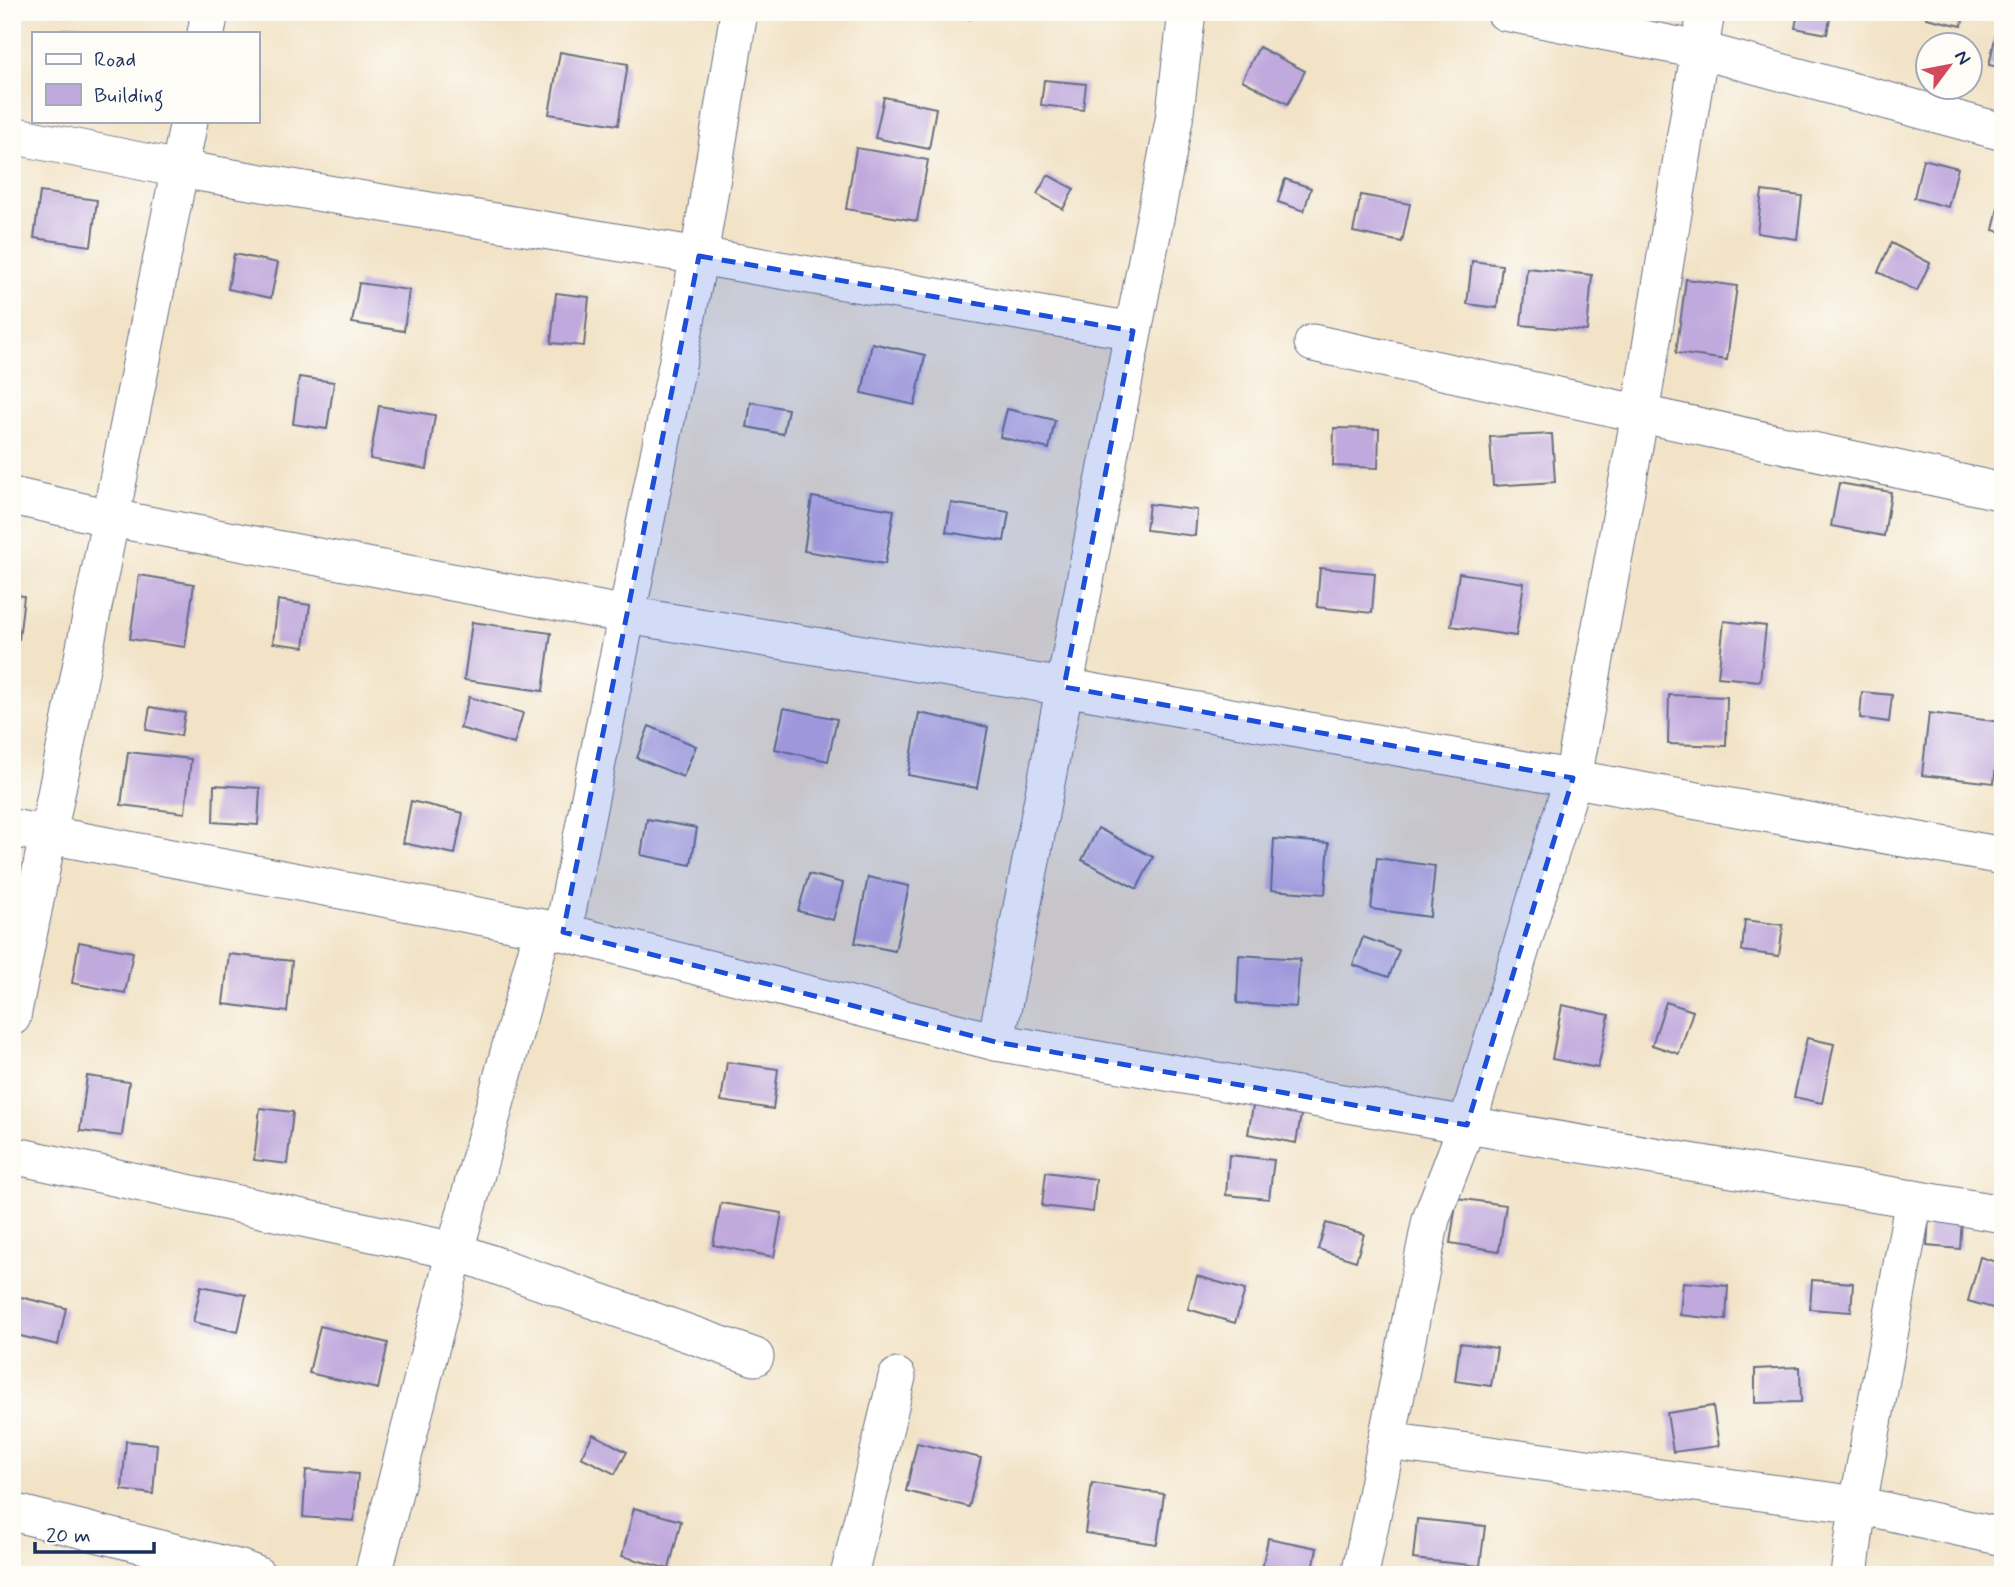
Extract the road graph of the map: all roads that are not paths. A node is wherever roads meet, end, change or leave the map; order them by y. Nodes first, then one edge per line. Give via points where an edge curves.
1 (210, 12) edge
2 (739, 12) edge
3 (1186, 12) edge
4 (1505, 12) edge
5 (1706, 12) edge
6 (206, 32) edge
7 (1699, 50) junction
8 (189, 122) edge
9 (2003, 132) edge
10 (12, 135) edge
11 (179, 169) junction
12 (699, 256) junction
13 (1133, 331) junction
14 (1313, 342) dead end
15 (1640, 414) junction
16 (2003, 492) edge
17 (12, 496) edge
18 (111, 518) junction
19 (627, 615) junction
20 (1064, 687) junction
21 (1573, 778) junction
22 (12, 828) edge
23 (48, 835) junction
24 (2003, 856) edge
25 (554, 930) junction
26 (12, 1017) edge
27 (996, 1042) junction
28 (1466, 1125) junction
29 (12, 1155) edge
30 (1914, 1199) junction
31 (2003, 1214) edge
32 (455, 1251) junction
33 (755, 1357) dead end
34 (897, 1377) dead end
35 (1387, 1441) junction
36 (1858, 1504) junction
37 (12, 1513) edge
38 (2003, 1537) edge
39 (257, 1575) edge
40 (373, 1575) edge
41 (849, 1575) edge
42 (1360, 1575) edge
43 (1849, 1575) edge

1 - 6 street
2 - 12 street
3 - 13 street via 1174,120
4 - 7 street
5 - 7 street
7 - 9 street
7 - 15 street
8 - 11 street
10 - 11 street
11 - 12 street
11 - 18 street
12 - 13 street
12 - 19 street
13 - 20 street
14 - 15 street
15 - 16 street
15 - 21 street
17 - 18 street
18 - 19 street
18 - 23 street
19 - 20 street
19 - 25 street
20 - 21 street
20 - 27 street
21 - 24 street
21 - 28 street
22 - 23 street
23 - 25 street
23 - 26 street
25 - 27 street
25 - 32 street
27 - 28 street
28 - 30 street
28 - 35 street via 1431,1219
29 - 32 street
30 - 31 street
30 - 36 street
32 - 33 street
32 - 40 street
34 - 41 street
35 - 36 street
35 - 42 street
36 - 38 street
36 - 43 street
37 - 39 street

